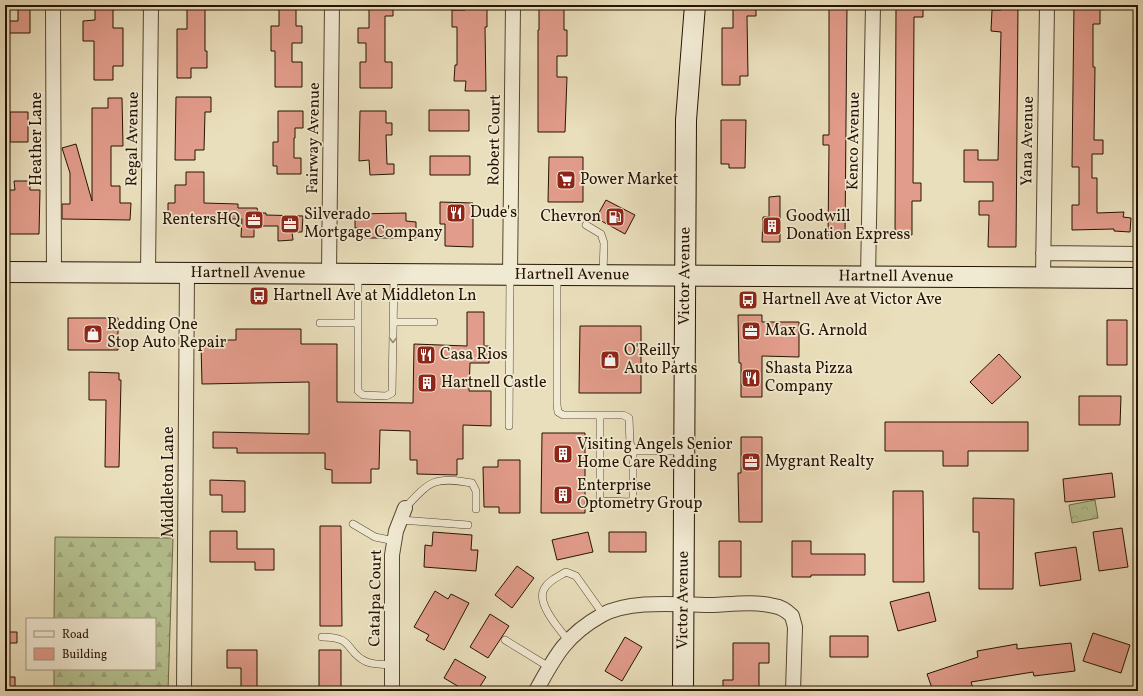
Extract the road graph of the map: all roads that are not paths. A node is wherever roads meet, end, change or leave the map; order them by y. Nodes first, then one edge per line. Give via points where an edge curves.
1 (53, 5) edge
2 (151, 5) edge
3 (332, 5) edge
4 (513, 5) edge
5 (695, 5) edge
6 (873, 5) edge
7 (1047, 5) edge
8 (586, 225) dead end
9 (1043, 253) junction
10 (1138, 254) edge
11 (5, 272) edge
12 (54, 272) junction
13 (148, 272) junction
14 (329, 272) junction
15 (186, 273) junction
16 (358, 273) junction
17 (394, 273) junction
18 (510, 274) junction
19 (558, 275) junction
20 (603, 275) junction
21 (684, 276) junction
22 (868, 277) junction
23 (1043, 277) junction
24 (1138, 278) edge
25 (393, 322) junction
26 (434, 322) dead end
27 (320, 323) dead end
28 (358, 323) junction
29 (600, 415) junction
30 (509, 426) dead end
31 (633, 449) junction
32 (684, 452) junction
33 (476, 509) dead end
34 (403, 514) junction
35 (353, 524) dead end
36 (468, 525) dead end
37 (395, 541) junction
38 (683, 605) junction
39 (603, 614) junction
40 (322, 637) dead end
41 (505, 640) dead end
42 (568, 640) junction
43 (392, 665) junction
44 (549, 667) junction
45 (184, 691) edge
46 (392, 691) edge
47 (536, 691) edge
48 (683, 691) edge
49 (793, 691) edge

1 - 12 street, Heather Lane
2 - 13 street, Regal Avenue
3 - 14 street, Fairway Avenue
4 - 18 street, Robert Court
5 - 21 main road, Victor Avenue via 686,120
6 - 22 street, Kenco Avenue
7 - 9 street, Yana Avenue
8 - 20 lane via 601,234
9 - 10 street
9 - 23 street, Yana Avenue
11 - 12 main road, Hartnell Avenue
12 - 13 main road, Hartnell Avenue
13 - 15 main road, Hartnell Avenue
14 - 15 main road, Hartnell Avenue
14 - 16 main road, Hartnell Avenue
15 - 45 street, Middleton Lane
16 - 17 main road, Hartnell Avenue
16 - 28 lane
17 - 18 main road, Hartnell Avenue
17 - 25 lane
18 - 19 main road, Hartnell Avenue
18 - 30 lane
19 - 20 main road, Hartnell Avenue
19 - 29 lane via 558,412 563,415
20 - 21 main road, Hartnell Avenue
21 - 22 main road, Hartnell Avenue
21 - 32 main road, Victor Avenue
22 - 23 main road, Hartnell Avenue
23 - 24 main road, Hartnell Avenue
25 - 26 lane
25 -> 28 lane via 392,393 386,396 363,395 358,391
27 - 28 lane
29 - 31 lane via 622,415 629,418 630,443
29 - 31 lane via 600,501 633,502
31 - 32 lane
32 - 38 main road, Victor Avenue
33 - 34 lane via 476,491 472,483 437,481 426,485
34 - 36 lane
34 - 37 street, Catalpa Court
35 - 37 lane via 375,537
37 - 43 street, Catalpa Court via 391,574
38 - 39 street via 630,606
38 - 48 main road, Victor Avenue
38 - 49 street via 758,604 776,606 787,612 792,616 795,627
39 - 42 street
39 - 42 lane via 576,576 566,572 551,581 543,589 542,600
40 - 43 lane via 340,638 365,661
41 - 44 lane
42 - 44 street
43 - 46 street, Catalpa Court
44 - 47 street

